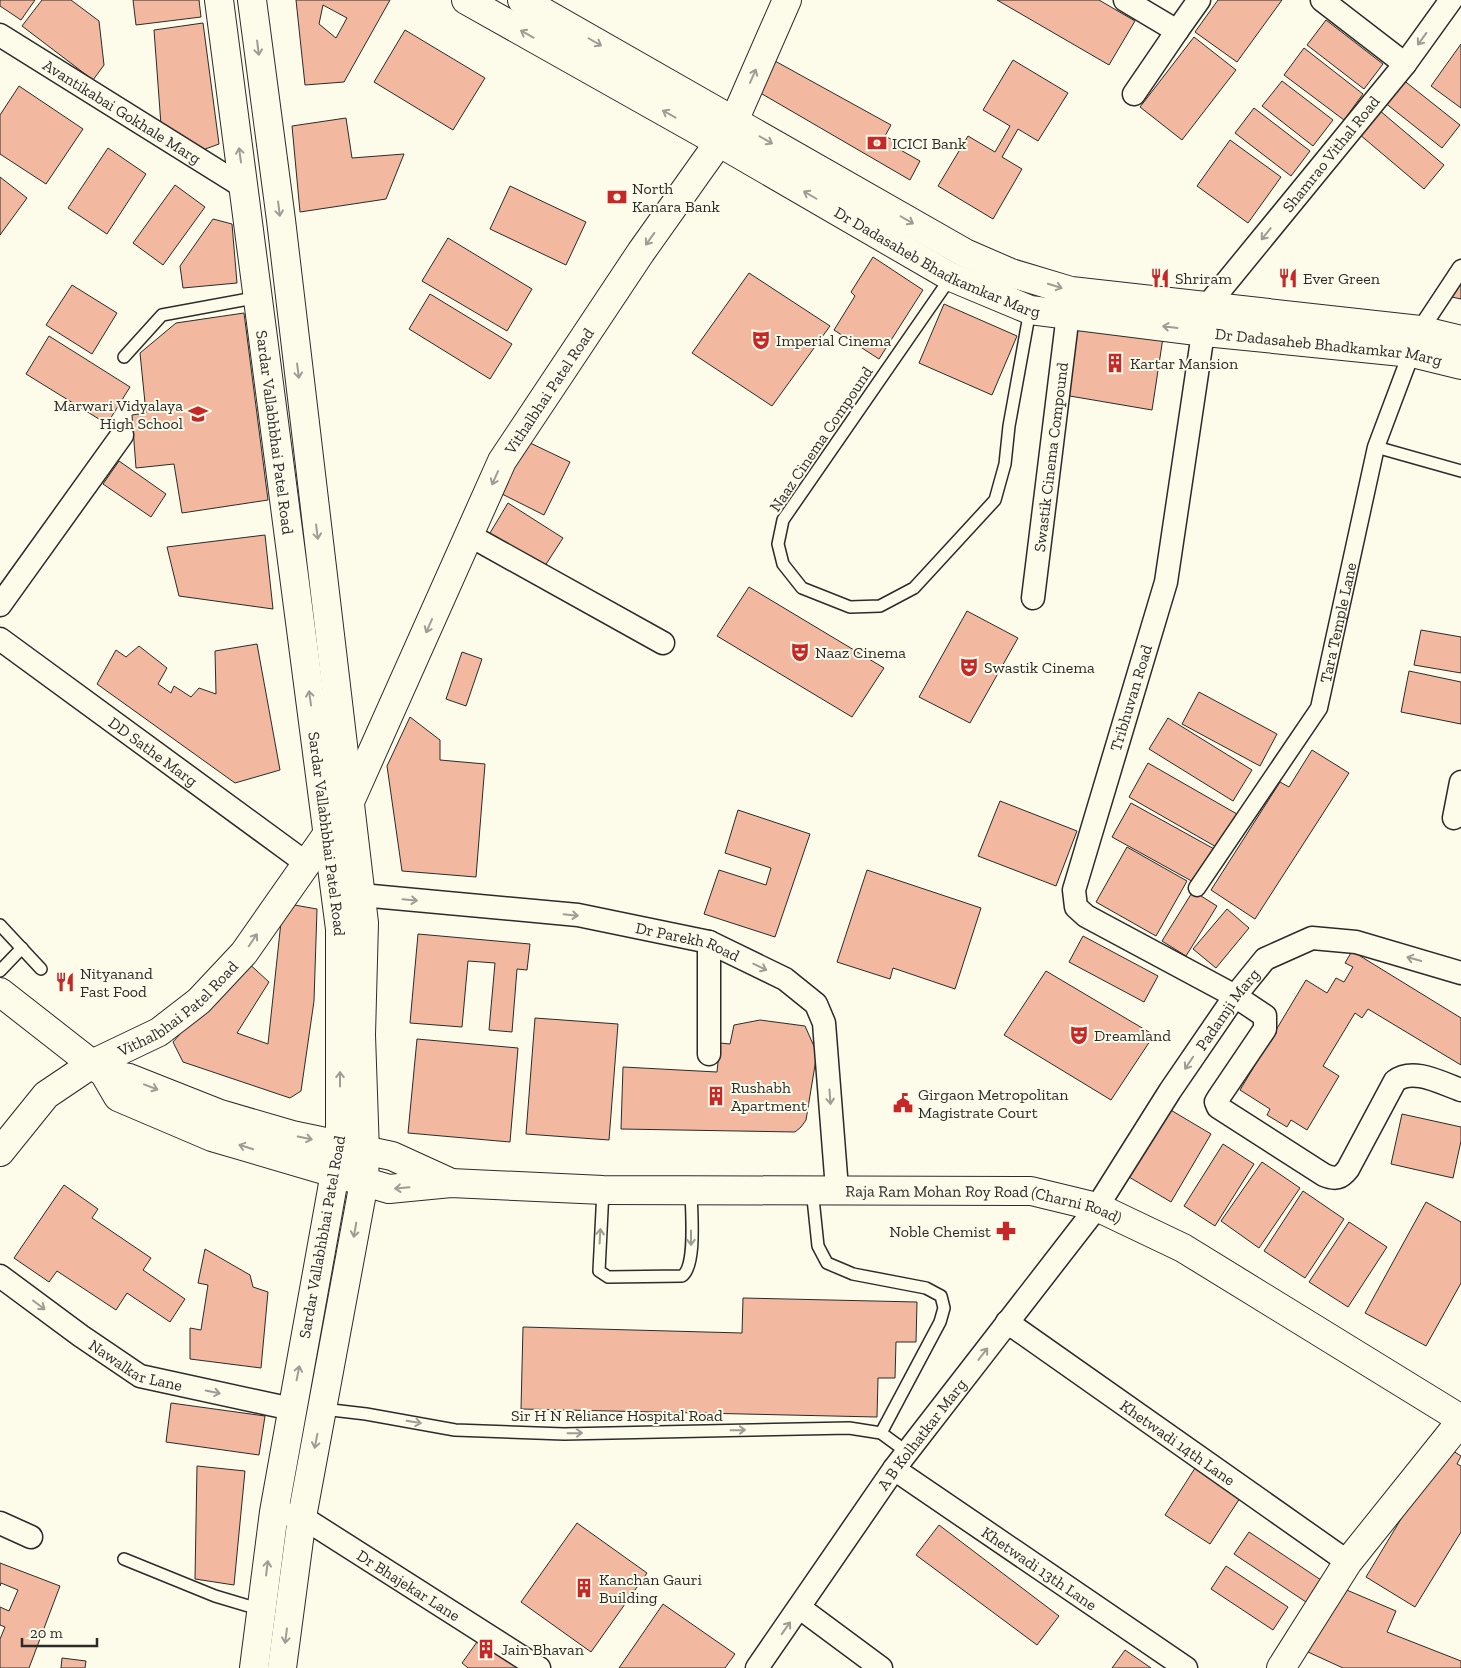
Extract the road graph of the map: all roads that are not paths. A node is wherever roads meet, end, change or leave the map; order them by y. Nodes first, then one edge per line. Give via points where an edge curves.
1 (219, 0) edge
2 (252, 0) edge
3 (466, 0) edge
4 (522, 0) edge
5 (786, 0) edge
6 (1125, 0) edge
7 (1199, 0) edge
8 (1322, 0) edge
9 (1451, 0) edge
10 (1177, 30) junction
11 (0, 35) edge
12 (1405, 64) junction
13 (1134, 94) dead end
14 (727, 132) junction
15 (245, 188) junction
16 (1461, 268) edge
17 (951, 278) junction
18 (259, 297) junction
19 (1030, 310) junction
20 (1068, 314) junction
21 (1206, 319) junction
22 (1461, 340) edge
23 (1416, 341) junction
24 (124, 357) dead end
25 (1461, 365) edge
26 (122, 435) dead end
27 (1376, 447) junction
28 (1461, 471) edge
29 (470, 535) junction
30 (1034, 598) dead end
31 (0, 605) edge
32 (0, 639) edge
33 (663, 643) dead end
34 (1461, 782) edge
35 (349, 804) junction
36 (1454, 818) dead end
37 (328, 833) junction
38 (306, 863) junction
39 (1197, 888) dead end
40 (361, 895) junction
41 (0, 925) edge
42 (709, 942) junction
43 (22, 948) junction
44 (41, 969) dead end
45 (0, 971) edge
46 (1461, 973) edge
47 (0, 992) edge
48 (1235, 996) junction
49 (709, 1054) dead end
50 (98, 1068) junction
51 (1461, 1090) edge
52 (216, 1125) junction
53 (353, 1148) junction
54 (0, 1152) edge
55 (336, 1174) junction
56 (364, 1182) junction
57 (451, 1183) junction
58 (691, 1189) junction
59 (824, 1189) junction
60 (603, 1190) junction
61 (1096, 1207) junction
62 (0, 1276) edge
63 (1007, 1322) junction
64 (292, 1409) junction
65 (323, 1409) junction
66 (1461, 1420) edge
67 (881, 1433) junction
68 (901, 1460) junction
69 (274, 1512) junction
70 (302, 1517) junction
71 (0, 1523) edge
72 (31, 1537) dead end
73 (124, 1560) dead end
74 (1348, 1562) junction
75 (800, 1608) junction
76 (262, 1610) junction
77 (254, 1668) edge
78 (282, 1668) edge
79 (539, 1668) edge
80 (757, 1668) edge
81 (881, 1668) edge
82 (1186, 1668) edge
83 (1281, 1668) edge

15 -> 1 main road, Sardar Vallabhbhai Patel Road
2 -> 35 main road, Sardar Vallabhbhai Patel Road
14 -> 3 main road, Dr Dadasaheb Bhadkamkar Marg
4 -> 14 main road, Dr Dadasaheb Bhadkamkar Marg
14 -> 5 main road, Vithalbhai Patel Road
6 - 10 street
7 - 10 street
8 - 12 street
9 -> 12 street, Shamrao Vithal Road
10 - 13 street
11 - 15 street, Avantikabai Gokhale Marg
12 -> 21 street, Shamrao Vithal Road
17 -> 14 main road, Dr Dadasaheb Bhadkamkar Marg
14 -> 21 main road, Dr Dadasaheb Bhadkamkar Marg via 965,253 1011,273 1071,291
14 -> 29 main road, Vithalbhai Patel Road via 641,252 502,461
15 - 18 main road, Sardar Vallabhbhai Patel Road
16 - 23 street, Tara Temple Lane
17 - 19 main road, Dr Dadasaheb Bhadkamkar Marg
17 - 19 lane, Naaz Cinema Compound via 783,520 778,544 783,564 802,588 850,607 880,606 914,588 995,500 1005,464
18 - 24 lane via 162,315
37 -> 18 main road, Sardar Vallabhbhai Patel Road
19 - 20 main road, Dr Dadasaheb Bhadkamkar Marg
21 -> 20 main road, Dr Dadasaheb Bhadkamkar Marg
20 - 30 street, Swastik Cinema Compound
21 - 23 main road, Dr Dadasaheb Bhadkamkar Marg
21 - 48 street, Tribhuvan Road via 1166,582 1074,890 1076,907 1086,916
22 - 23 main road, Dr Dadasaheb Bhadkamkar Marg
23 - 25 main road, Dr Dadasaheb Bhadkamkar Marg
23 - 27 street, Tara Temple Lane
26 - 31 street
27 - 28 lane
27 - 39 street, Tara Temple Lane via 1320,708
29 - 33 street
29 -> 35 main road, Vithalbhai Patel Road
32 - 38 street, DD Sathe Marg
34 - 36 street
35 - 40 main road, Sardar Vallabhbhai Patel Road
37 - 38 main road, Vithalbhai Patel Road
53 -> 37 main road, Sardar Vallabhbhai Patel Road via 340,929
50 -> 38 main road, Vithalbhai Patel Road via 159,1032 199,1001 244,953
40 -> 42 street, Dr Parekh Road via 578,915
40 - 53 main road, Sardar Vallabhbhai Patel Road via 364,923 361,1035
41 - 43 lane
42 - 49 street
42 -> 59 street, Dr Parekh Road via 784,979 816,1004 824,1023
43 - 44 lane
43 - 45 lane
46 -> 48 street, Padamji Marg via 1356,942 1312,938 1265,959
47 - 50 main road, Raja Ram Mohan Roy Road (Charni Road)
48 - 51 street, Tribhuvan Road via 1265,1016 1265,1029 1219,1097 1218,1107 1332,1179 1341,1177 1348,1169 1395,1081 1403,1074 1413,1074
48 -> 61 street, Padamji Marg
50 - 52 main road, Raja Ram Mohan Roy Road (Charni Road) via 129,1078
50 - 54 main road, Vithalbhai Patel Road via 46,1095
52 -> 53 main road, Raja Ram Mohan Roy Road (Charni Road) via 292,1135
55 -> 52 main road, Raja Ram Mohan Roy Road (Charni Road)
53 - 55 main road, Sardar Vallabhbhai Patel Road
53 - 56 main road, Sardar Vallabhbhai Patel Road
53 - 57 main road, Raja Ram Mohan Roy Road (Charni Road) via 392,1156
55 - 56 main road, Raja Ram Mohan Roy Road (Charni Road)
64 -> 55 main road, Sardar Vallabhbhai Patel Road
57 -> 56 main road, Raja Ram Mohan Roy Road (Charni Road) via 389,1189
56 -> 65 main road, Sardar Vallabhbhai Patel Road
57 - 60 main road, Raja Ram Mohan Roy Road (Charni Road)
58 - 59 main road, Raja Ram Mohan Roy Road (Charni Road)
58 - 60 main road, Raja Ram Mohan Roy Road (Charni Road)
58 -> 60 lane via 689,1267 682,1276 664,1277 608,1277 600,1274
59 - 61 main road, Raja Ram Mohan Roy Road (Charni Road) via 1031,1191
59 - 67 lane via 818,1246 827,1262 853,1274 926,1288 941,1296 943,1302 940,1322
61 - 63 street, A B Kolhatkar Marg
61 - 66 main road, Raja Ram Mohan Roy Road (Charni Road) via 1183,1248
62 -> 64 street, Nawalkar Lane via 140,1376
68 -> 63 street, A B Kolhatkar Marg
63 - 74 street, Khetwadi 14th Lane
64 - 69 main road, Sardar Vallabhbhai Patel Road
65 -> 67 lane, Sir H N Reliance Hospital Road via 454,1430 564,1434 849,1428
65 -> 70 main road, Sardar Vallabhbhai Patel Road
66 - 74 main road
67 - 68 lane, Sir H N Reliance Hospital Road
68 - 75 street, A B Kolhatkar Marg
68 - 82 street, Khetwadi 13th Lane
69 - 70 street, Dr Bhajekar Lane
76 -> 69 main road, Sardar Vallabhbhai Patel Road
70 -> 78 main road, Sardar Vallabhbhai Patel Road
70 - 79 street, Dr Bhajekar Lane
71 - 72 street
73 - 76 lane via 215,1596
74 - 83 main road
80 -> 75 street, A B Kolhatkar Marg
75 - 81 street
76 - 77 main road, Sardar Vallabhbhai Patel Road

